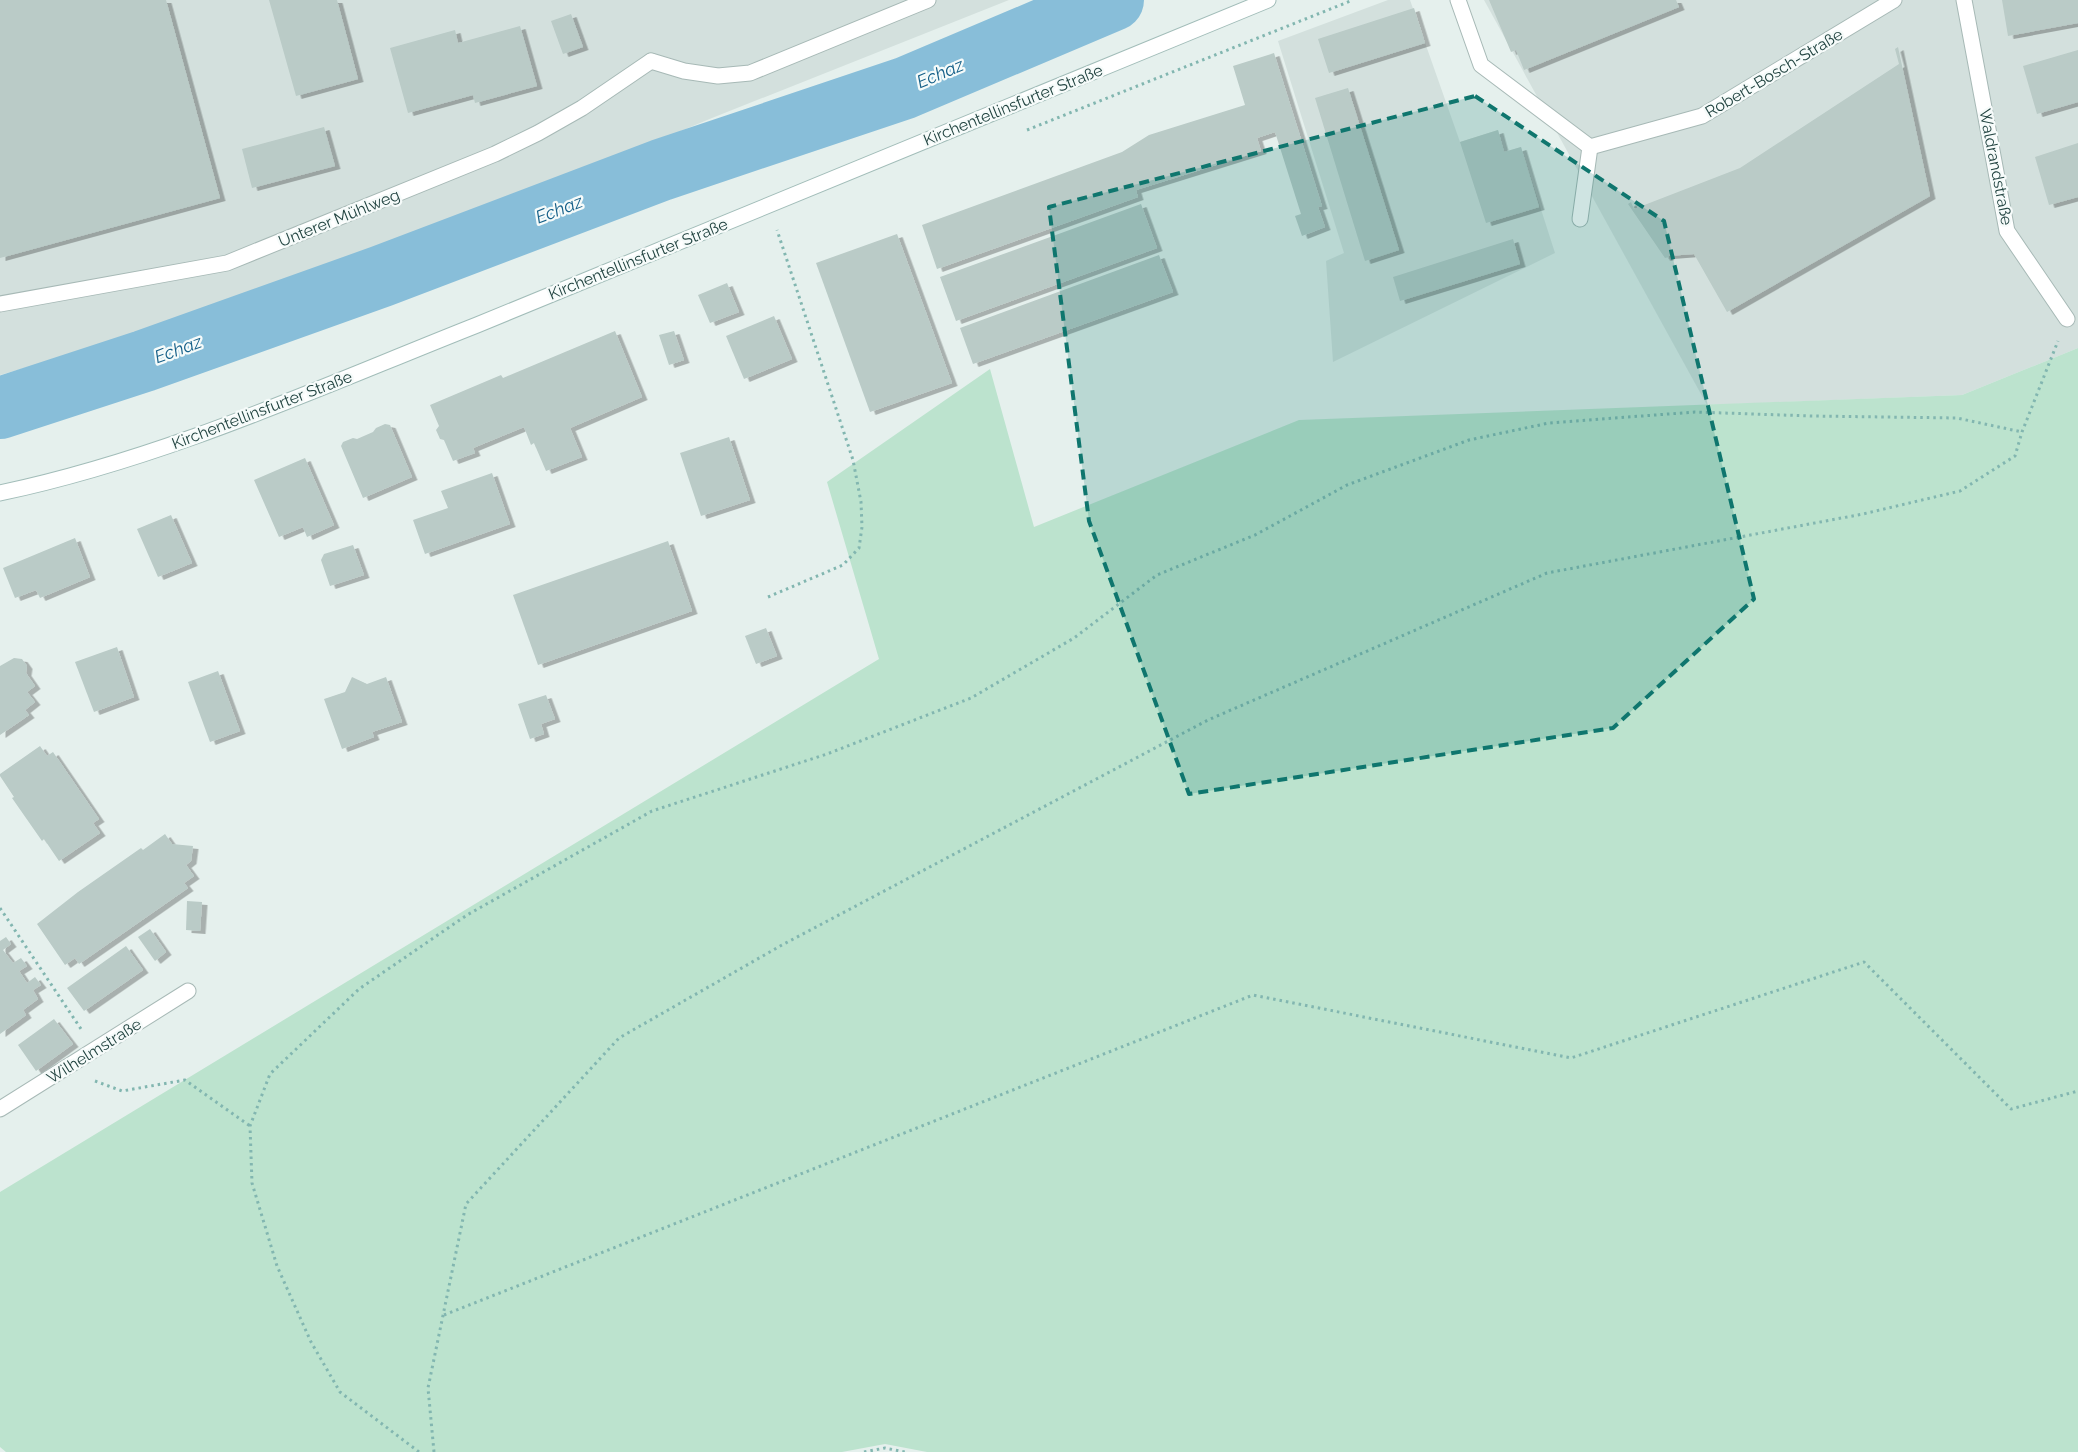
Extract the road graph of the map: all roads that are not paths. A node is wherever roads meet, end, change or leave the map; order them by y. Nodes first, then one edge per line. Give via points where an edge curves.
1 (928, 0) edge
2 (1268, 0) edge
3 (1458, 0) edge
4 (1894, 0) edge
5 (1964, 0) edge
6 (1590, 147) junction
7 (1580, 218) dead end
8 (0, 304) edge
9 (2067, 319) road end
10 (0, 493) edge
11 (188, 991) dead end
12 (0, 1109) edge

1 - 8 street, Unterer Mühlweg via 750,73 718,76 684,71 651,61 538,134 227,263
2 - 10 street, Kirchentellinsfurter Straße via 614,270 190,438 93,471
3 - 6 street via 1482,65
4 - 6 street, Robert-Bosch-Straße via 1702,116
5 - 9 street, Waldrandstraße via 2007,230
6 - 7 street
11 - 12 street, Wilhelmstraße

